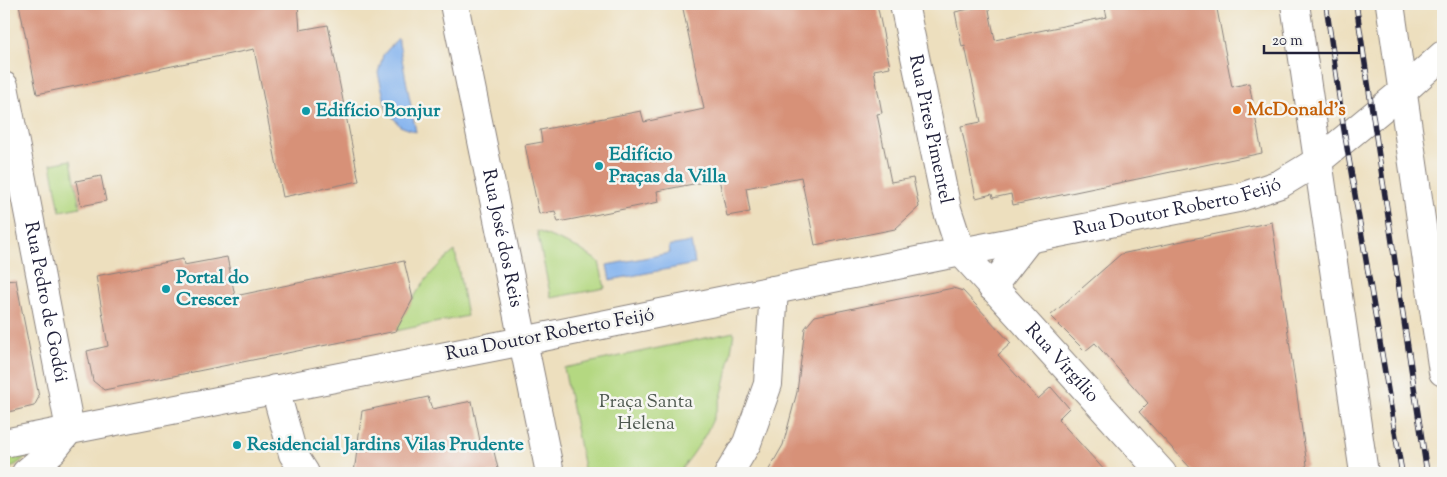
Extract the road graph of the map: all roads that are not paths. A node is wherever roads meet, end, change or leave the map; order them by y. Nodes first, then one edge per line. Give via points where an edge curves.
1 (454, 4) edge
2 (904, 4) edge
3 (1295, 4) edge
4 (1390, 4) edge
5 (1443, 55) edge
6 (4, 86) edge
7 (1402, 92) junction
8 (1318, 162) junction
9 (1029, 239) junction
10 (961, 252) junction
11 (992, 287) junction
12 (774, 290) junction
13 (523, 341) junction
14 (1443, 372) edge
15 (275, 389) junction
16 (70, 429) junction
17 (4, 442) edge
18 (26, 473) edge
19 (305, 473) edge
20 (550, 473) edge
21 (729, 473) edge
22 (1162, 473) edge
23 (1364, 473) edge

1 - 13 main road, Rua José dos Reis
2 - 10 main road, Rua Pires Pimentel via 945,202
3 - 8 main road
4 - 7 main road
5 - 7 main road, Rua Doutor Roberto Feijó
6 - 16 main road, Rua Pedro de Godói
7 - 8 main road, Rua Doutor Roberto Feijó
7 - 14 main road
8 - 9 main road, Rua Doutor Roberto Feijó via 1280,184 1238,198
8 - 23 main road
9 - 10 main road, Rua Doutor Roberto Feijó
9 - 11 main road
10 - 11 main road, Rua Virgílio
10 - 12 main road, Rua Doutor Roberto Feijó
11 - 22 main road, Rua Virgílio
12 - 13 main road, Rua Doutor Roberto Feijó
12 - 21 main road via 768,384 747,443
13 - 15 main road, Rua Doutor Roberto Feijó
13 - 20 main road, Rua José dos Reis
15 - 16 main road, Rua Doutor Roberto Feijó
15 - 19 main road via 293,454
16 - 17 main road, Rua Doutor Roberto Feijó
16 - 18 main road via 53,450

